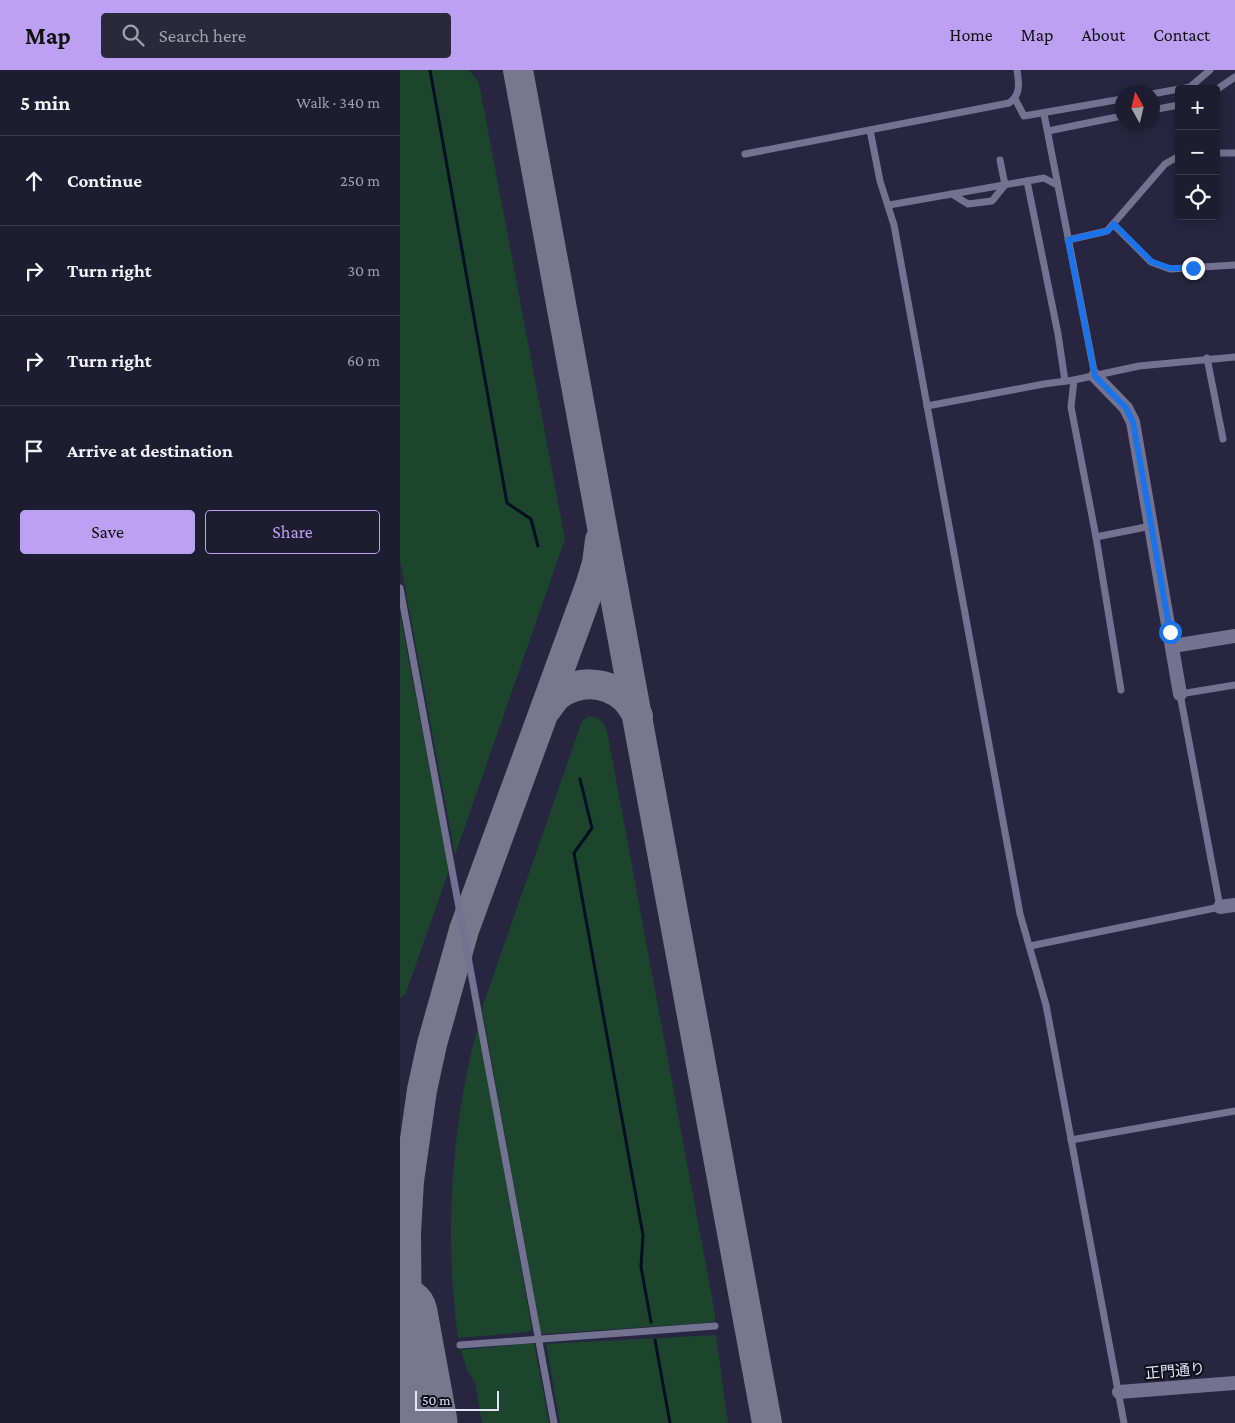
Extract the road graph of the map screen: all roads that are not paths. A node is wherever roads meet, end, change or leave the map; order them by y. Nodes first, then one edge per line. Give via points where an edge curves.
1 (1016, 70) edge
2 (1210, 70) edge
3 (1235, 77) edge
4 (1192, 85) edge
5 (1220, 87) edge
6 (1175, 90) edge
7 (1160, 93) edge
8 (1015, 99) junction
9 (1115, 101) edge
10 (1175, 106) edge
11 (1160, 109) edge
12 (1044, 114) junction
13 (1115, 118) edge
14 (870, 130) junction
15 (1048, 132) junction
16 (1220, 153) edge
17 (1235, 153) edge
18 (745, 154) dead end
19 (1175, 158) edge
20 (1000, 160) dead end
21 (1027, 181) junction
22 (1005, 185) junction
23 (1058, 185) junction
24 (952, 194) junction
25 (889, 205) junction
26 (1114, 224) junction
27 (1068, 240) junction
28 (1235, 265) edge
29 (1235, 357) edge
30 (1207, 358) junction
31 (1095, 376) junction
32 (1074, 380) junction
33 (1065, 381) junction
34 (927, 406) junction
35 (1223, 439) dead end
36 (1151, 526) junction
37 (1096, 537) junction
38 (400, 588) edge
39 (1235, 636) edge
40 (1173, 646) junction
41 (1235, 685) edge
42 (1121, 690) dead end
43 (1180, 694) junction
44 (1235, 905) edge
45 (1220, 907) junction
46 (1030, 946) junction
47 (1235, 1111) edge
48 (1071, 1140) junction
49 (715, 1326) dead end
50 (538, 1340) junction
51 (460, 1345) dead end
52 (1235, 1383) edge
53 (1119, 1392) junction
54 (554, 1423) edge
55 (1124, 1423) edge

1 - 8 lane via 1018,94
2 - 4 lane
3 - 5 lane
6 - 7 lane
8 - 12 lane via 1024,116
8 - 14 lane via 1009,103
9 - 12 lane
10 - 11 lane
12 - 15 lane
13 - 15 lane
14 - 18 lane
14 - 25 lane via 880,181
15 - 23 lane
16 - 17 lane
19 - 26 lane via 1165,164
20 - 22 lane
21 - 22 lane
21 - 23 lane via 1044,178
21 - 33 lane
22 - 24 lane
22 - 24 lane via 992,201 968,204
23 - 27 lane
24 - 25 lane
25 - 34 lane
26 - 27 lane via 1108,231
26 - 28 lane via 1152,262 1170,268
27 - 31 lane
29 - 30 lane
30 - 31 lane via 1139,366
30 - 35 lane
31 - 32 lane
31 - 36 street via 1126,408 1133,422
32 - 33 lane
32 - 37 lane via 1071,407
33 - 34 lane
34 - 46 lane via 1020,914
36 - 37 lane
36 - 40 street
37 - 42 lane
38 - 50 lane
39 - 40 street
40 - 43 street
41 - 43 lane
43 - 45 lane
44 - 45 street
45 - 46 lane
46 - 48 lane via 1046,1005
47 - 48 lane
48 - 53 lane
49 - 50 lane
50 - 51 lane
50 - 54 lane
52 - 53 street, 正門通り
53 - 55 lane

